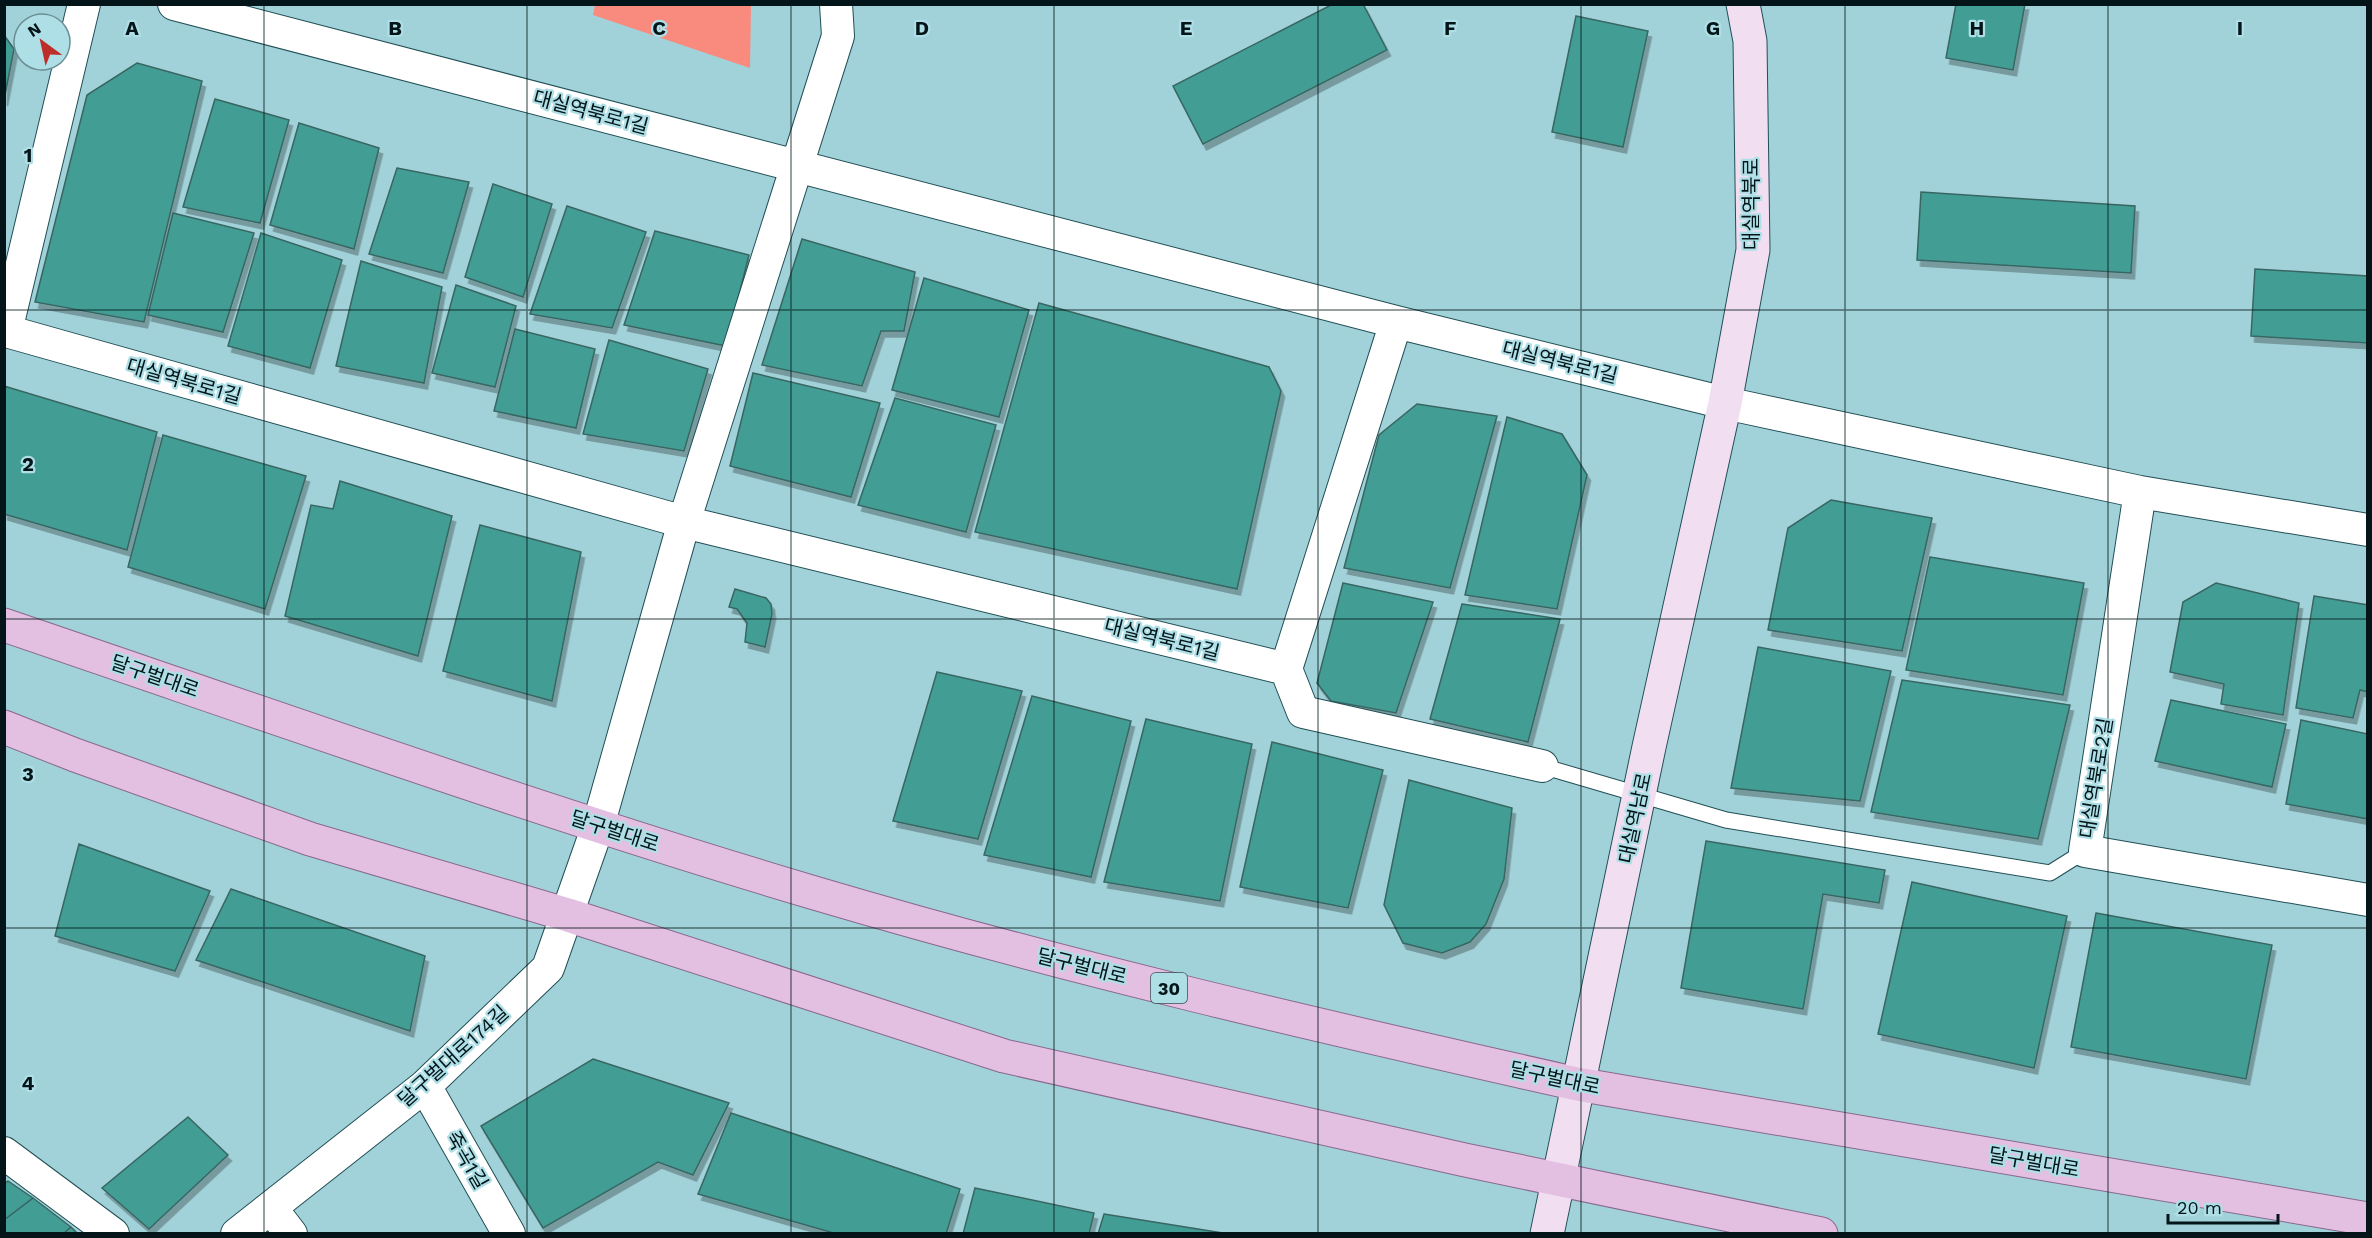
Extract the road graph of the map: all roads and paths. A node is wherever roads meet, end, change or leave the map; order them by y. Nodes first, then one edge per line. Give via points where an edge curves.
1 (84, 4) edge
2 (174, 4) edge
3 (836, 4) edge
4 (1743, 4) edge
5 (798, 166) junction
6 (1396, 322) junction
7 (1725, 403) junction
8 (2140, 492) junction
9 (684, 522) junction
10 (2367, 530) edge
11 (4, 625) edge
12 (1286, 669) junction
13 (4, 727) edge
14 (1542, 766) joint
15 (1641, 793) junction
16 (598, 826) junction
17 (2085, 851) junction
18 (2367, 900) edge
19 (568, 915) junction
20 (1577, 1084) junction
21 (425, 1086) junction
22 (4, 1153) edge
23 (1558, 1179) junction
24 (271, 1208) junction
25 (2367, 1219) edge
26 (500, 1230) edge
27 (113, 1233) edge
28 (237, 1233) edge
29 (291, 1233) edge
30 (1547, 1233) edge
31 (1821, 1233) edge

1 - 9 street, 대실역북로1길 via 6,331
2 - 5 street, 대실역북로1길
3 - 5 street via 838,36
4 - 7 street, 대실역북로 via 1750,41 1753,250
5 - 6 street, 대실역북로1길
5 - 9 street
6 - 7 street, 대실역북로1길
6 - 12 street
7 - 8 street
7 - 15 street, 대실역남로
8 - 10 street
8 - 17 street, 대실역북로2길
9 - 12 street, 대실역북로1길
9 - 16 street, 달구벌대로174길
11 - 16 main road, 달구벌대로 / 30
12 - 14 street via 1303,712
13 - 19 main road via 310,839
14 - 15 lane
15 - 17 lane via 1726,820 2050,873
15 - 20 street, 대실역남로
16 - 19 street, 달구벌대로174길
16 - 20 main road, 달구벌대로 / 30 via 820,895 1043,957
17 - 18 street, 대실역북로2길
19 - 21 street, 달구벌대로174길 via 548,968
19 - 23 main road via 1004,1056
20 - 23 street, 대실역남로
20 - 25 main road, 달구벌대로 / 30
21 - 24 street, 달구벌대로174길
21 - 26 street, 죽곡1길
22 - 27 street
23 - 30 street, 대실역남로
23 - 31 main road
24 - 28 street, 달구벌대로174길
24 - 29 street

